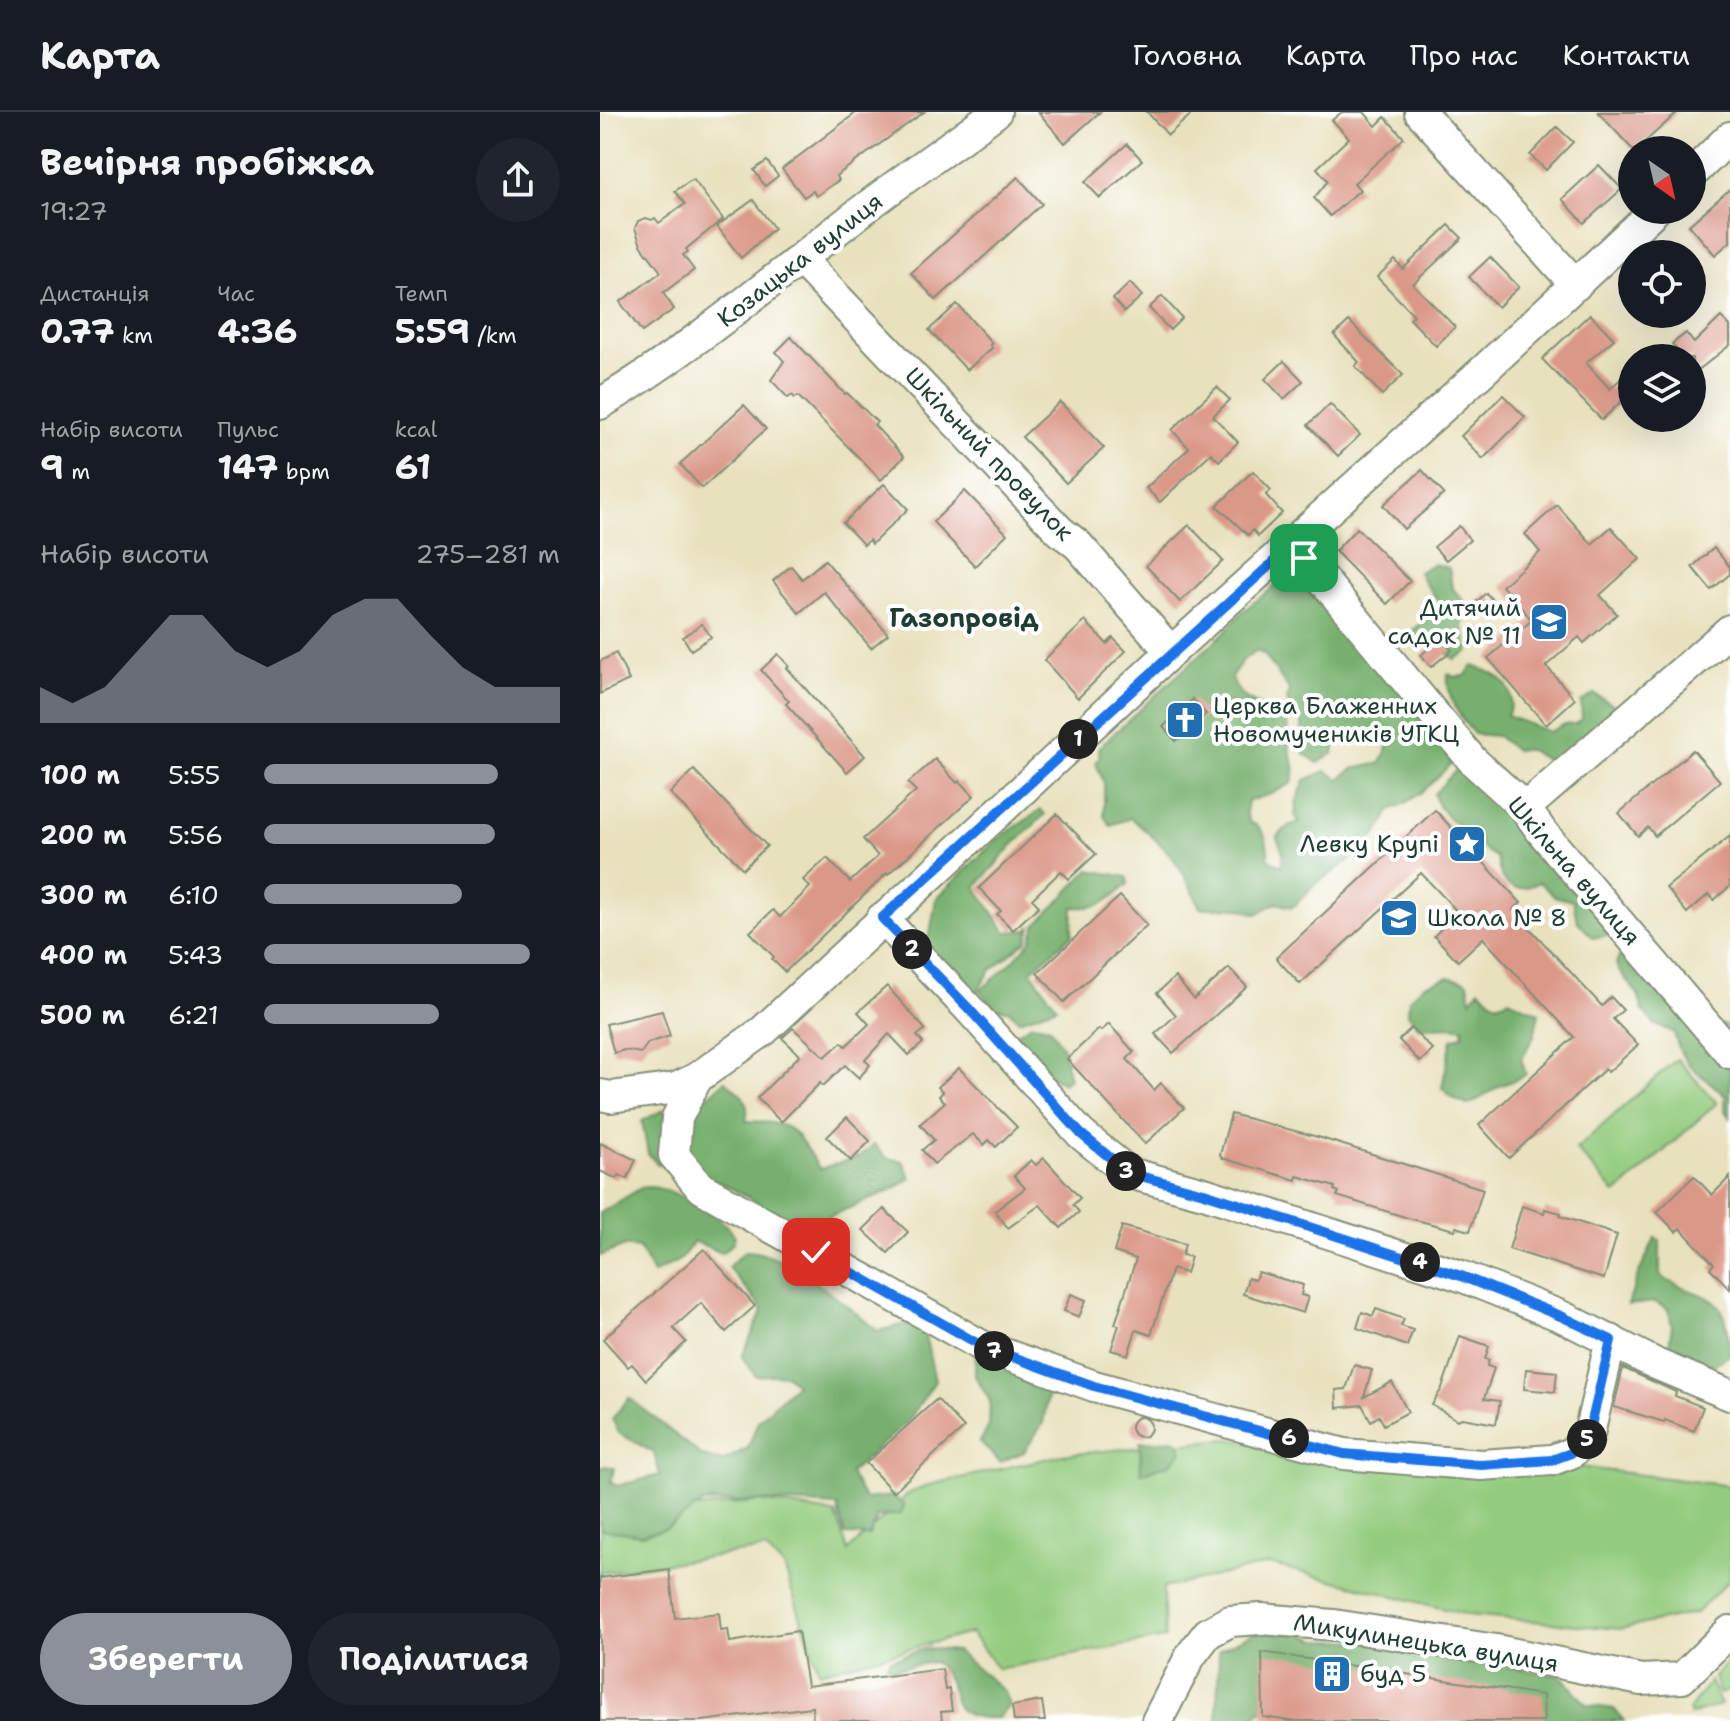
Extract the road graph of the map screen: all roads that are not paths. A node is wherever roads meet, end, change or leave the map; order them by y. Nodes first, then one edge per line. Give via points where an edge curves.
1 (996, 112) edge
2 (1420, 112) edge
3 (1730, 137) edge
4 (1706, 160) edge
5 (1640, 224) edge
6 (801, 260) junction
7 (1576, 285) junction
8 (600, 404) edge
9 (1293, 544) junction
10 (1730, 630) edge
11 (1171, 652) junction
12 (1525, 808) junction
13 (882, 918) junction
14 (1730, 1053) edge
15 (697, 1078) junction
16 (600, 1095) edge
17 (1611, 1340) junction
18 (1730, 1395) edge
19 (1730, 1631) edge
20 (1157, 1721) edge

1 - 6 street, Козацька вулиця
2 - 7 street
3 - 4 street
5 - 7 street
6 - 8 street, Козацька вулиця
6 - 11 street, Шкільний провулок via 1078,545
7 - 9 street
9 - 11 street
9 - 12 street, Шкільна вулиця via 1473,761
10 - 12 street
11 - 13 street
12 - 14 street, Шкільна вулиця
13 - 15 street via 763,1031
13 - 17 street via 1081,1134 1129,1173 1461,1276
15 - 16 street via 676,1088
15 - 17 street via 677,1118 674,1155 700,1187 982,1346 1094,1386 1344,1454 1481,1465 1552,1460 1588,1438
17 - 18 street
19 - 20 street, Микулинецька вулиця via 1682,1678 1641,1680 1375,1631 1261,1619 1230,1621 1208,1633 1191,1655

